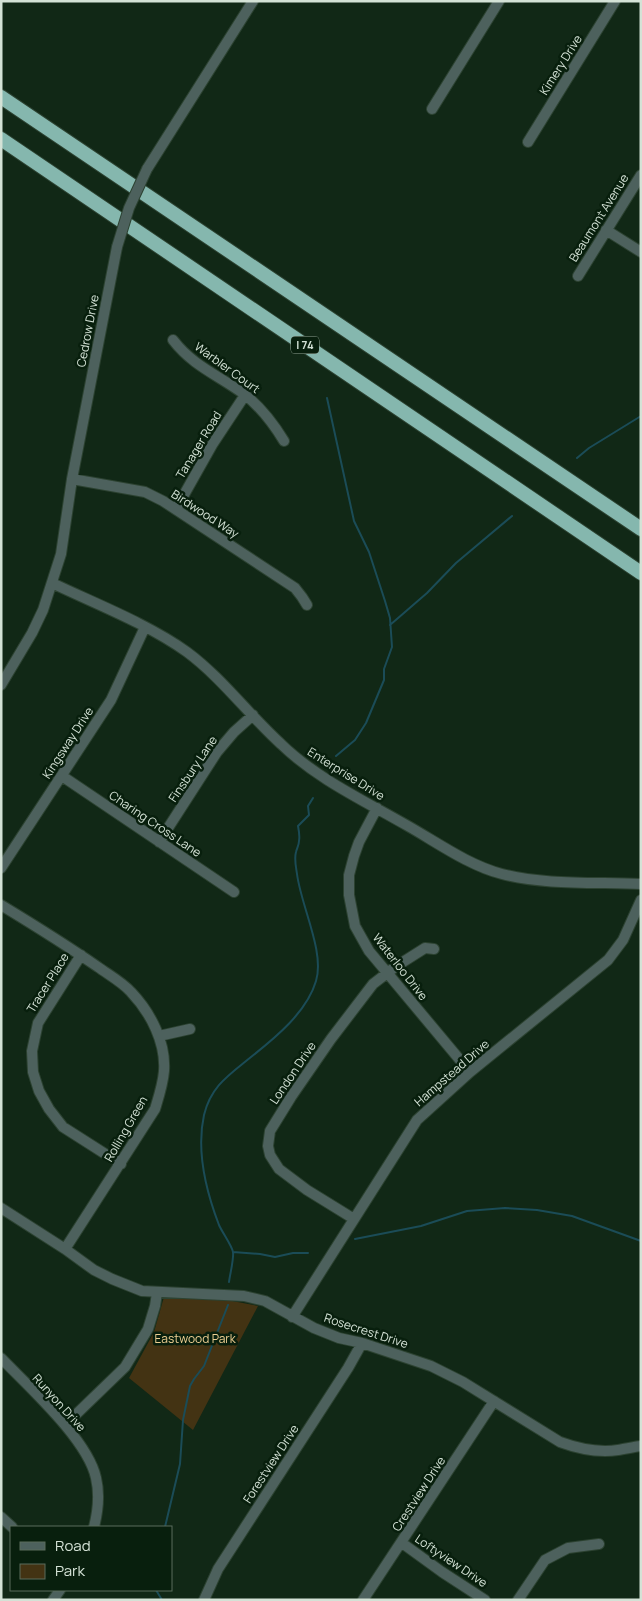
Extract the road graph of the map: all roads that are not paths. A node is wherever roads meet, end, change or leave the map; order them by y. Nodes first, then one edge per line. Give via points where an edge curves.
1 (252, 1) edge
2 (499, 1) edge
3 (614, 1) edge
4 (1, 97) edge
5 (432, 109) dead end
6 (1, 139) edge
7 (528, 142) dead end
8 (641, 174) edge
9 (606, 230) junction
10 (641, 252) edge
11 (578, 276) dead end
12 (174, 340) dead end
13 (245, 395) junction
14 (284, 441) dead end
15 (72, 479) junction
16 (176, 509) junction
17 (641, 529) edge
18 (641, 573) edge
19 (52, 583) junction
20 (307, 605) dead end
21 (145, 627) junction
22 (1, 685) edge
23 (253, 715) junction
24 (62, 776) junction
25 (377, 808) junction
26 (159, 842) junction
27 (1, 868) edge
28 (641, 884) edge
29 (234, 892) dead end
30 (641, 900) edge
31 (1, 905) edge
32 (434, 949) dead end
33 (80, 955) junction
34 (388, 973) junction
35 (190, 1029) dead end
36 (159, 1036) junction
37 (470, 1072) junction
38 (121, 1164) junction
39 (1, 1208) edge
40 (354, 1220) junction
41 (65, 1249) junction
42 (157, 1293) junction
43 (292, 1317) junction
44 (362, 1343) junction
45 (1, 1358) edge
46 (494, 1401) junction
47 (65, 1426) junction
48 (641, 1446) edge
49 (1, 1517) edge
50 (11, 1526) edge
51 (94, 1526) edge
52 (402, 1543) junction
53 (599, 1544) dead end
54 (204, 1600) edge
55 (363, 1600) edge
56 (485, 1600) edge
57 (518, 1600) edge

1 - 15 street, Cedrow Drive, bridge via 147,169 129,208 117,247
2 - 5 street
3 - 7 street, Kimery Drive
4 - 17 highway
6 - 18 highway, I 74
8 - 9 street, Beaumont Avenue
9 - 10 street
9 - 11 street, Beaumont Avenue
12 - 13 street, Warbler Court via 190,359
13 - 14 street, Warbler Court via 268,418
13 - 16 street, Tanager Road via 217,436
15 - 16 street, Birdwood Way via 145,492
15 - 19 street, Cedrow Drive via 61,554
16 - 20 street, Birdwood Way via 295,588
19 - 21 street, Enterprise Drive
19 - 22 street, Cedrow Drive via 32,634
21 - 23 street, Enterprise Drive via 201,663
21 - 24 street, Kingsway Drive via 111,700
23 - 25 street, Enterprise Drive via 307,766
23 - 26 street, Finsbury Lane via 218,752
24 - 26 street, Charing Cross Lane
24 - 27 street, Kingsway Drive
25 - 28 street, Enterprise Drive via 467,860 500,873 535,880
25 - 34 street, Waterloo Drive via 354,856 349,875 349,895 360,936
26 - 29 street, Charing Cross Lane
30 - 37 street, Hampstead Drive via 623,940 608,960
31 - 33 street, Rolling Green
32 - 34 street, London Drive via 425,948
33 - 36 street, Rolling Green via 130,991 142,1004
33 - 38 street, Tracer Place via 38,1023 32,1051 33,1072 39,1092 63,1127
34 - 37 street, Waterloo Drive
34 - 40 street, London Drive via 373,984 331,1039 272,1125 268,1138 270,1155 279,1169
35 - 36 street
36 - 38 street, Rolling Green via 164,1070 162,1086 155,1109
37 - 40 street, Hampstead Drive via 417,1120
38 - 41 street, Rolling Green
39 - 41 street, Rosecrest Drive
40 - 43 street, Hampstead Drive
41 - 42 street, Rosecrest Drive via 112,1279 142,1291
42 - 43 street, Rosecrest Drive via 244,1296 264,1301
42 - 47 street via 148,1329 125,1367
43 - 44 street, Rosecrest Drive via 339,1338
44 - 46 street, Rosecrest Drive via 431,1366
44 - 54 street, Forestview Drive via 218,1569
45 - 47 street, Runyon Drive
46 - 48 street, Rosecrest Drive via 560,1442 577,1448 598,1452
46 - 52 street, Crestview Drive
47 - 51 street, Runyon Drive via 90,1459 96,1477 99,1496
49 - 50 street
52 - 55 street, Crestview Drive
52 - 56 street, Loftyview Drive
53 - 57 street via 568,1548 545,1560

